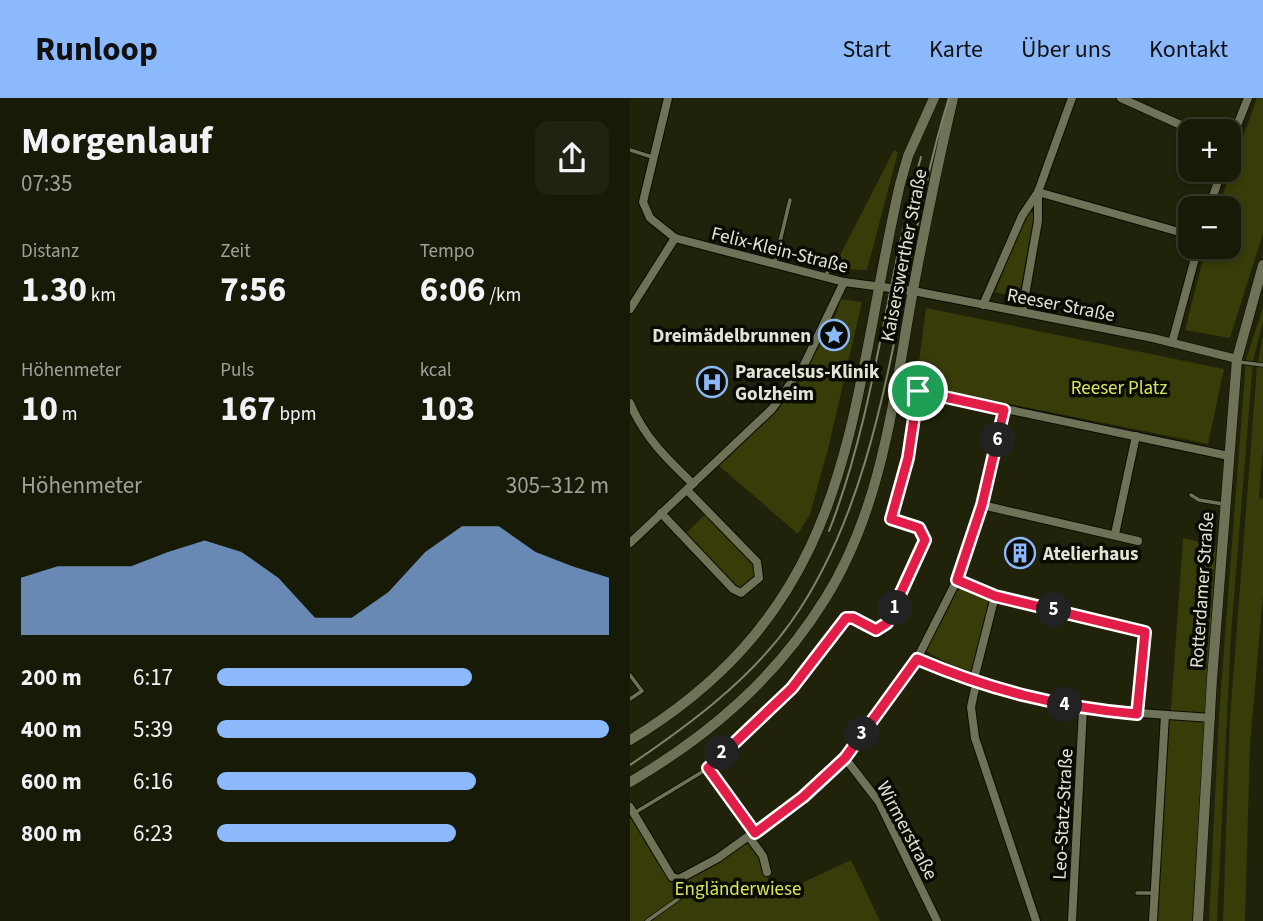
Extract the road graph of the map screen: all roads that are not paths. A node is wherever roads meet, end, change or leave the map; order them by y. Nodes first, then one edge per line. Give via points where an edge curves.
1 (668, 98) edge
2 (934, 98) edge
3 (953, 98) edge
4 (1072, 98) edge
5 (1121, 98) edge
6 (1248, 98) edge
7 (1240, 119) edge
8 (1178, 124) edge
9 (630, 150) edge
10 (654, 158) junction
11 (1038, 192) junction
12 (790, 200) dead end
13 (1178, 232) edge
14 (675, 238) junction
15 (835, 257) dead end
16 (1195, 259) edge
17 (775, 264) junction
18 (1263, 265) edge
19 (825, 277) junction
20 (844, 282) junction
21 (878, 287) junction
22 (913, 291) junction
23 (983, 305) junction
24 (631, 307) edge
25 (1022, 312) junction
26 (1172, 343) junction
27 (1237, 360) junction
28 (1263, 365) edge
29 (896, 386) junction
30 (918, 391) junction
31 (630, 403) edge
32 (1004, 410) junction
33 (1136, 436) junction
34 (1229, 456) junction
35 (690, 487) junction
36 (1191, 495) dead end
37 (982, 505) junction
38 (1225, 505) junction
39 (661, 513) junction
40 (1115, 534) junction
41 (1138, 541) dead end
42 (630, 543) edge
43 (957, 580) junction
44 (995, 596) junction
45 (917, 659) junction
46 (631, 679) edge
47 (974, 684) junction
48 (630, 699) edge
49 (1083, 709) junction
50 (1137, 714) junction
51 (1165, 715) junction
52 (1211, 718) junction
53 (630, 740) edge
54 (845, 758) junction
55 (708, 768) junction
56 (630, 782) edge
57 (632, 810) edge
58 (752, 835) junction
59 (768, 872) dead end
60 (1137, 893) dead end
61 (1154, 893) junction
62 (678, 899) dead end
63 (647, 921) edge
64 (937, 921) edge
65 (1036, 921) edge
66 (1072, 921) edge
67 (1153, 921) edge
68 (1198, 921) edge

1 - 10 street
2 - 21 street, Kaiserswerther Straße via 908,156
3 - 22 street, Kaiserswerther Straße
4 - 11 street
5 - 8 street
6 - 7 street
9 - 10 lane
10 - 14 street via 644,207 650,218
11 - 13 street
11 - 23 street via 1022,216
11 - 25 street via 1038,221
12 - 17 lane
14 - 17 street, Felix-Klein-Straße
14 - 24 street
15 - 19 lane
16 - 26 street
17 - 19 street, Felix-Klein-Straße
18 - 27 street, Rotterdamer Straße
19 - 20 street, Felix-Klein-Straße
20 - 21 street, Felix-Klein-Straße
20 - 35 street via 804,365 772,409
21 - 22 street, Reeser Straße
21 - 53 street, Kaiserswerther Straße via 841,471 807,558 778,606 736,657 692,698
22 - 23 street, Reeser Straße
22 - 29 street, Kaiserswerther Straße
23 - 25 street, Reeser Straße
25 - 26 street, Reeser Straße
26 - 27 street, Reeser Straße
27 - 28 lane
27 - 34 street, Rotterdamer Straße
29 - 30 street
29 - 56 street, Kaiserswerther Straße via 868,506 844,564 818,609 774,669 728,714 671,758
30 - 32 street
30 - 55 street via 908,458 891,519 919,528 925,540 887,623 876,630 846,618 792,688
31 - 35 street via 639,425
32 - 33 street
32 - 37 street
33 - 34 street
33 - 40 street
34 - 38 street, Rotterdamer Straße
35 - 39 street
35 - 39 street via 757,562 759,579 750,589 741,593 733,589
36 - 38 lane
37 - 40 street
37 - 43 street
38 - 52 street, Rotterdamer Straße
39 - 42 street
40 - 41 street
43 - 44 street
43 - 45 street
44 - 47 street
44 - 50 street via 1145,632
45 - 47 street
45 - 54 street
46 - 48 lane via 642,691
47 - 49 street
47 - 65 street via 975,738
49 - 50 street
49 - 66 street, Leo-Statz-Straße
50 - 51 street
51 - 52 street
51 - 61 street
52 - 68 street, Rotterdamer Straße
54 - 58 street
54 - 64 street, Wirmerstraße via 886,814
55 - 57 lane
55 - 58 street
57 - 58 street via 676,879
58 - 59 street
60 - 61 lane
61 - 67 street
62 - 63 lane

